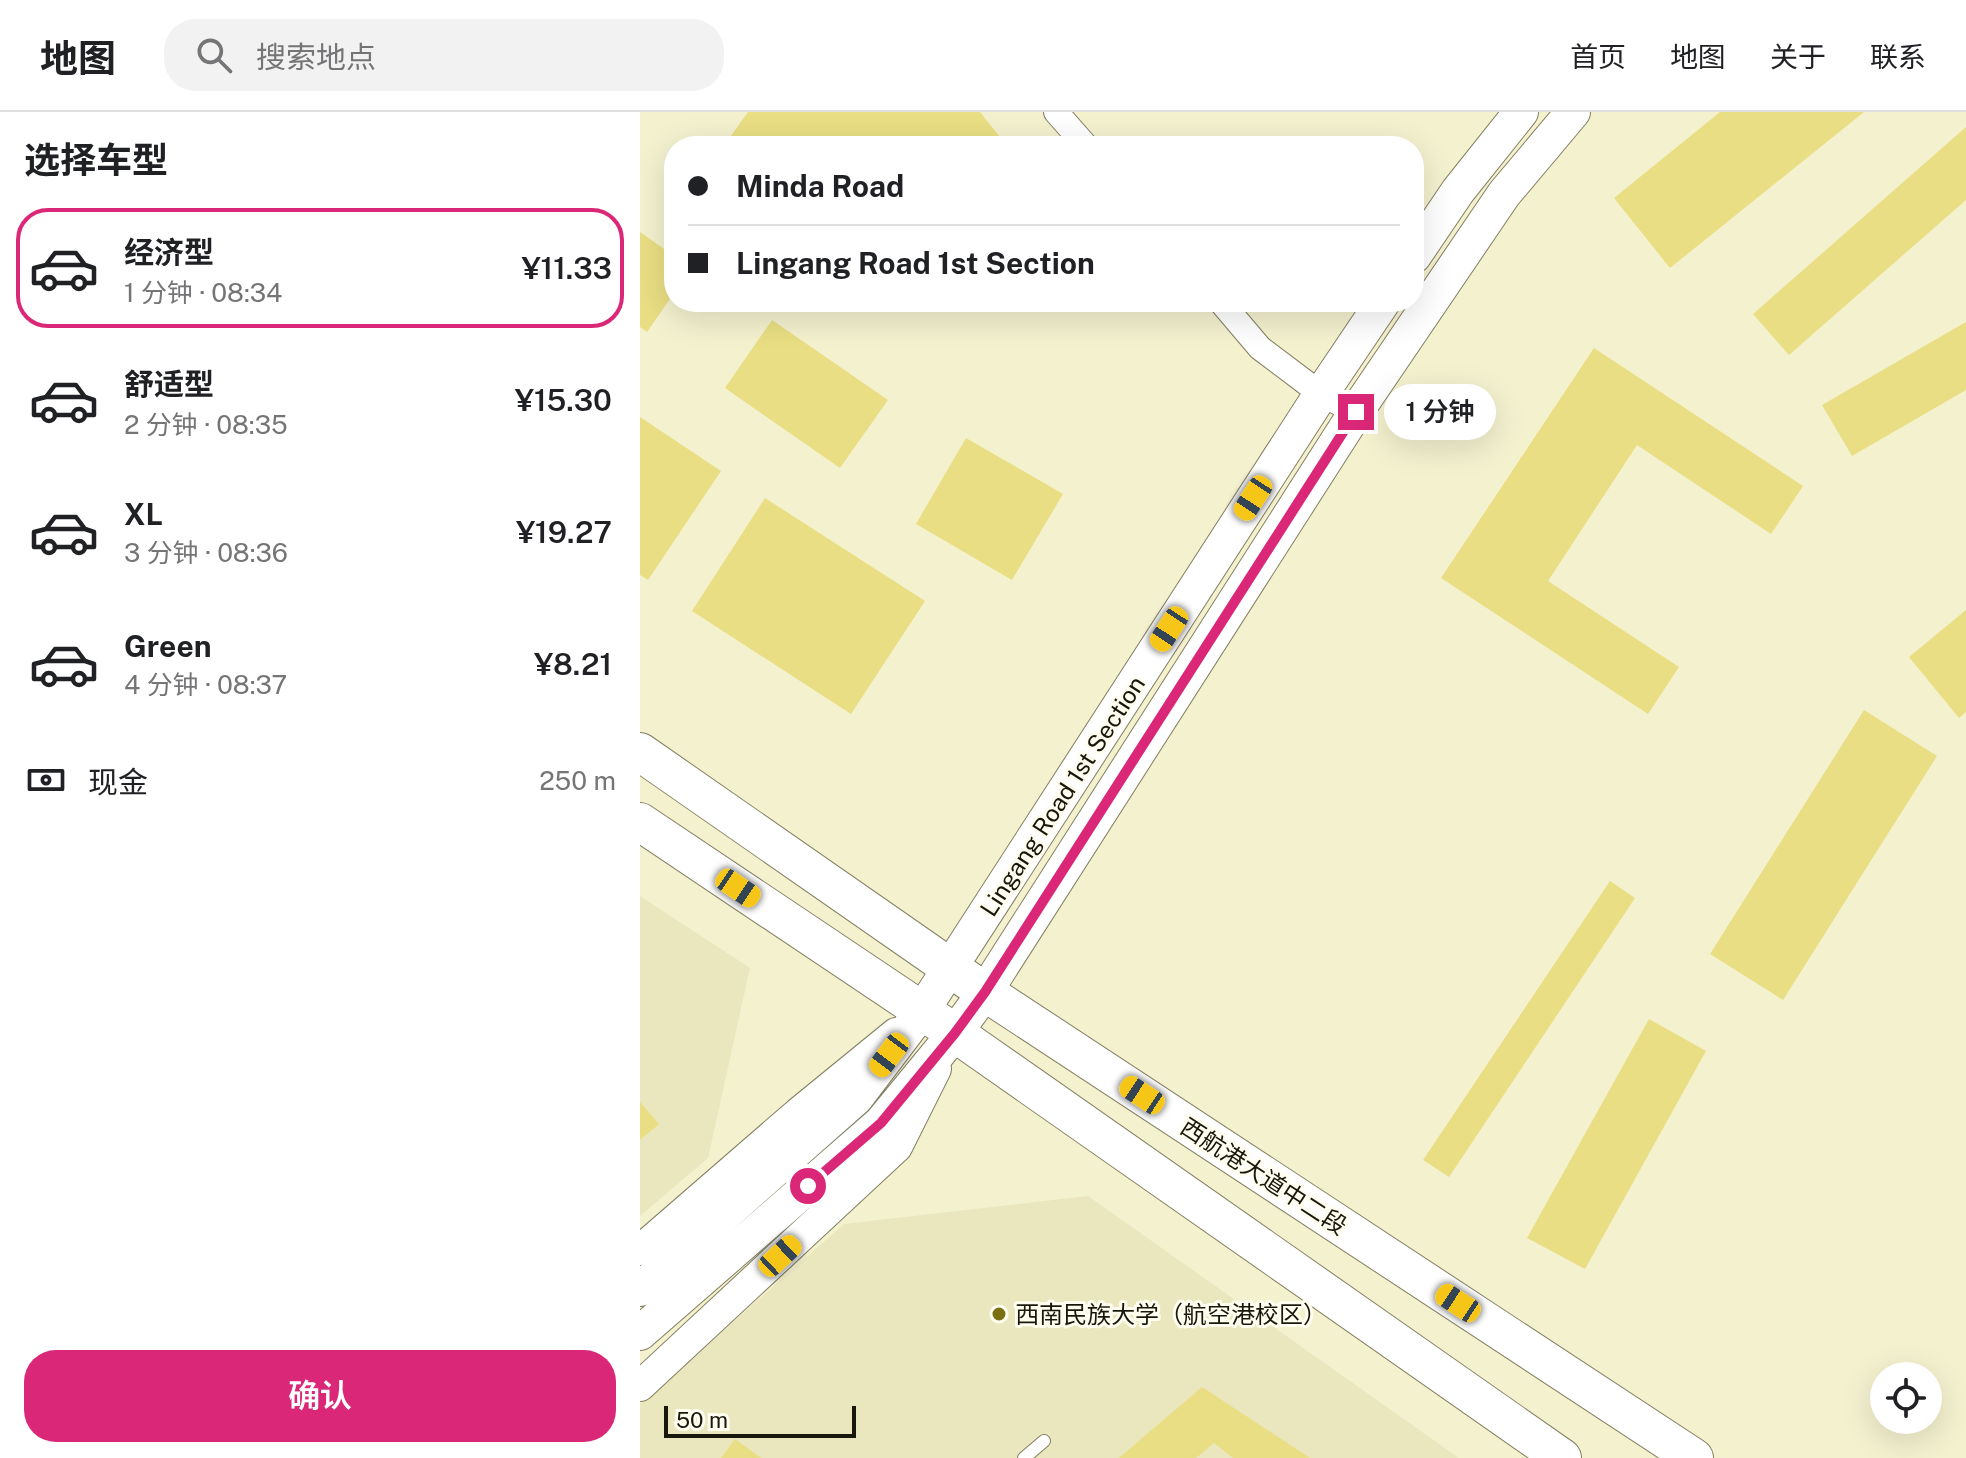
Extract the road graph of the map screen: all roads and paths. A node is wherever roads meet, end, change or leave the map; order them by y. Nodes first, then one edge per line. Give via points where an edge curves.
1 (1056, 112) edge
2 (1521, 112) edge
3 (1573, 112) edge
4 (1077, 136) edge
5 (1424, 241) edge
6 (1229, 312) edge
7 (1376, 312) edge
8 (1424, 312) edge
9 (1424, 312) edge
10 (1321, 394) junction
11 (1356, 412) junction
12 (640, 752) edge
13 (640, 822) edge
14 (951, 968) junction
15 (985, 992) junction
16 (922, 1011) junction
17 (955, 1033) junction
18 (640, 1250) edge
19 (640, 1289) edge
20 (640, 1333) edge
21 (640, 1386) edge
22 (1044, 1441) dead end
23 (1024, 1458) edge
24 (1562, 1458) edge
25 (1694, 1458) edge

1 - 4 street
2 - 5 main road
3 - 9 main road, Lingang Road 1st Section via 1504,194
6 - 10 street via 1260,348
7 - 10 main road, Lingang Road 1st Section
8 - 11 main road, Lingang Road 1st Section
10 - 11 street
10 - 14 main road, Lingang Road 1st Section
11 - 15 main road, Lingang Road 1st Section
12 - 14 main road, 西航港大道中二段
13 - 16 main road
14 - 15 main road, 西航港大道中二段
14 - 16 main road, Lingang Road 1st Section
15 - 17 main road, Lingang Road 1st Section
15 - 25 main road, 西航港大道中二段
16 - 17 main road
16 - 18 street
16 - 19 main road, Lingang Road 1st Section via 856,1098
17 - 20 main road, Lingang Road 1st Section via 881,1123
17 - 21 street via 897,1147
17 - 24 main road
22 - 23 lane

